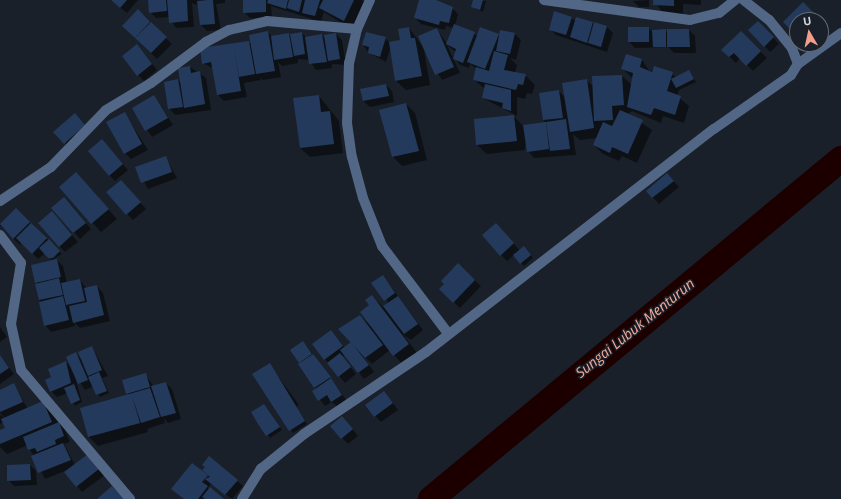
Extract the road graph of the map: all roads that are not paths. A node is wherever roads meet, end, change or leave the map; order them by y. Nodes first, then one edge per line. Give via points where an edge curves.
1 (370, 0) edge
2 (544, 0) edge
3 (735, 0) edge
4 (743, 0) edge
5 (356, 29) junction
6 (841, 33) edge
7 (798, 64) junction
8 (0, 201) edge
9 (0, 235) edge
10 (447, 332) junction
11 (130, 499) edge
12 (242, 499) edge

1 - 5 street
2 - 3 street via 690,20 719,13
4 - 7 street via 779,30 792,48
5 - 8 street via 267,21 229,30 206,42 151,83 106,110 51,167
5 - 10 street via 349,63 347,123 363,198 382,246
6 - 7 street
7 - 10 street via 791,75 714,129 527,277
9 - 11 street via 21,263 11,324 22,370
10 - 12 street via 426,352 304,434 261,469

